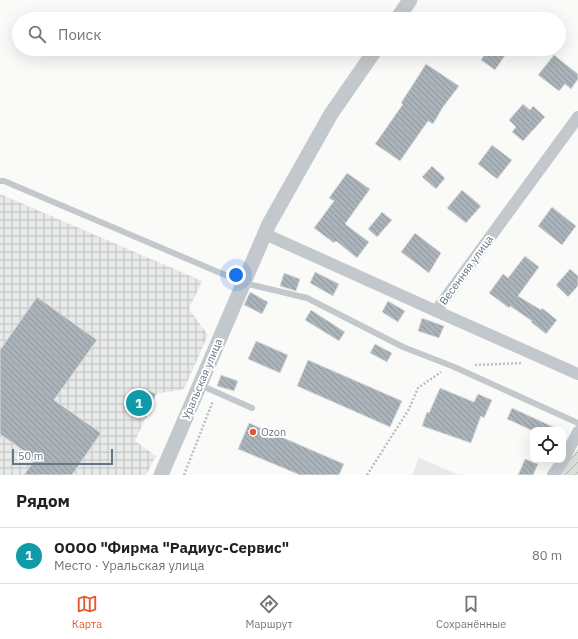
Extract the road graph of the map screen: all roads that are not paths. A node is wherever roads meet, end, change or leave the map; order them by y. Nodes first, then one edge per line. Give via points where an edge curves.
1 (410, 0) edge
2 (402, 12) edge
3 (371, 56) edge
4 (578, 117) edge
5 (0, 181) edge
6 (265, 234) junction
7 (244, 283) junction
8 (436, 311) junction
9 (578, 374) edge
10 (200, 385) junction
11 (252, 408) dead end
12 (578, 423) edge
13 (578, 432) edge
14 (161, 475) edge
15 (553, 475) edge

1 - 2 street
3 - 6 street, Уральская улица via 331,114
4 - 8 street, Весенняя улица
5 - 7 lane
6 - 7 street, Уральская улица
6 - 8 street, Весенняя улица
7 - 10 street, Уральская улица
7 - 12 lane via 308,298 403,347 452,366
8 - 9 street
10 - 11 lane
10 - 14 street, Уральская улица
13 - 15 street

